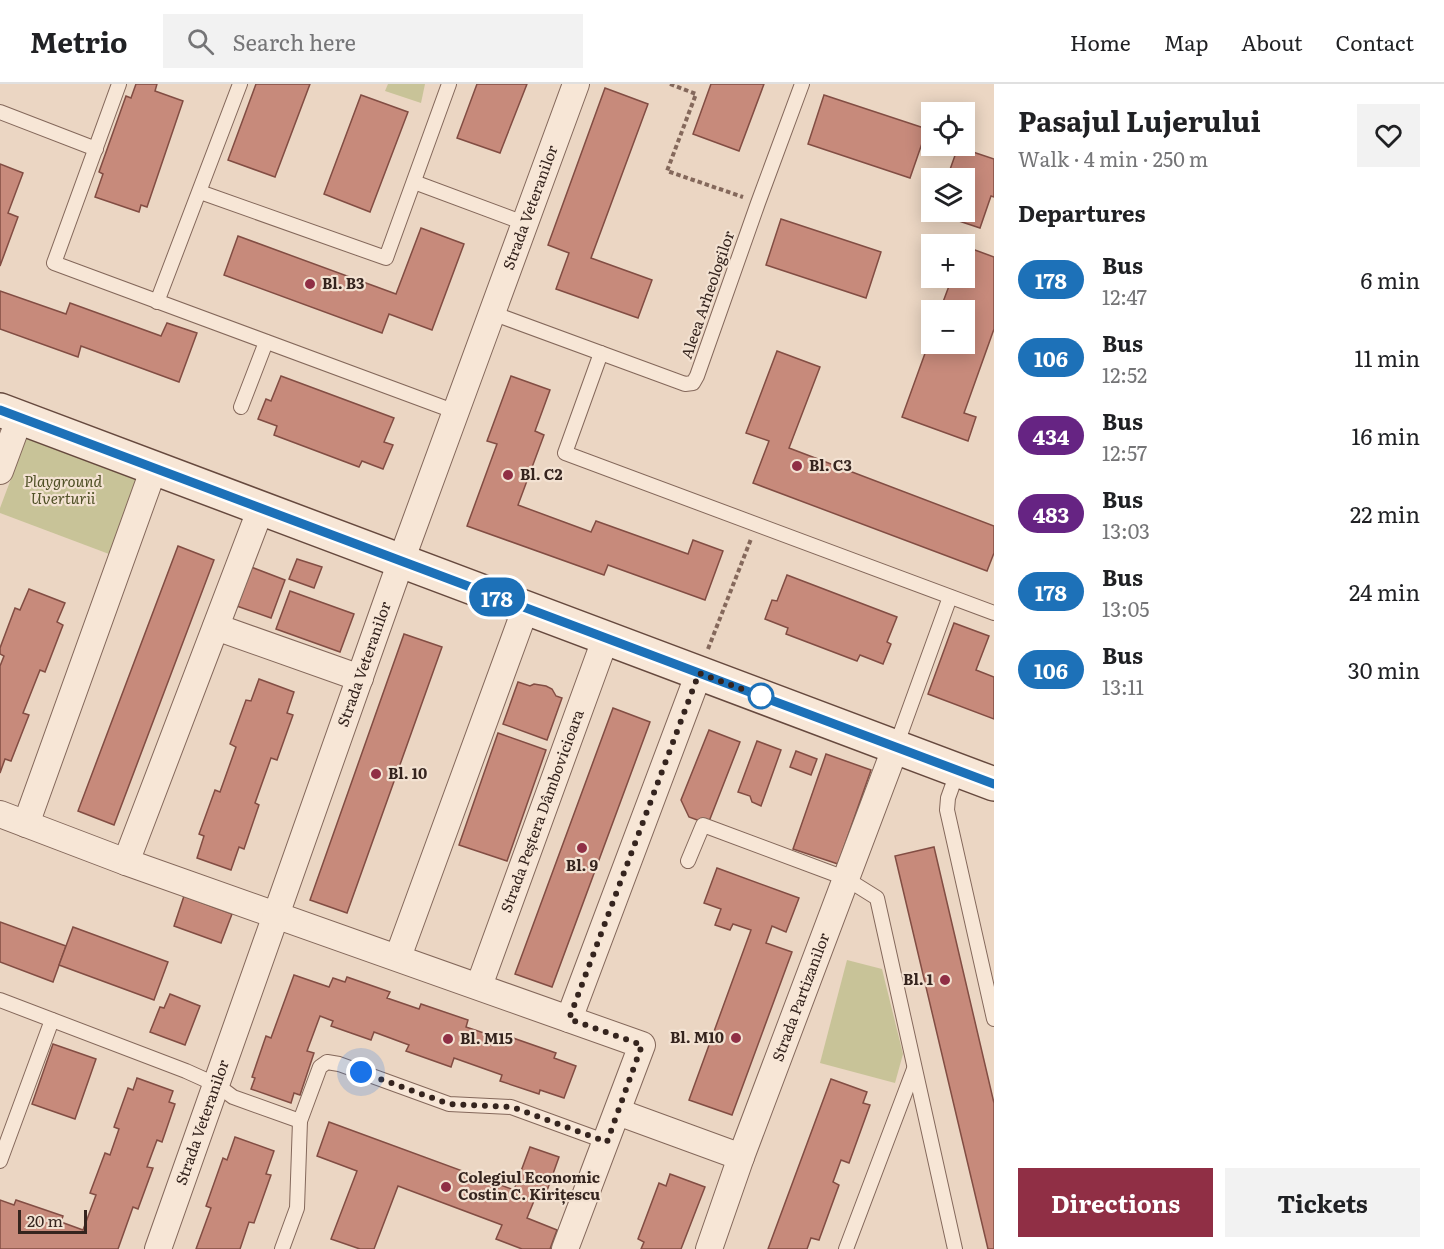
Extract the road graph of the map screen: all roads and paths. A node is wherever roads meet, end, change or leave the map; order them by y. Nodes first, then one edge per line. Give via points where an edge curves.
1 (119, 84) edge
2 (240, 84) edge
3 (449, 84) edge
4 (576, 84) edge
5 (670, 84) edge
6 (802, 84) edge
7 (0, 112) edge
8 (96, 149) junction
9 (414, 182) junction
10 (200, 192) junction
11 (758, 203) junction
12 (524, 224) junction
13 (157, 302) junction
14 (492, 313) junction
15 (266, 342) junction
16 (601, 353) junction
17 (241, 406) dead end
18 (456, 412) junction
19 (10, 414) edge
20 (154, 468) junction
21 (0, 471) edge
22 (261, 508) junction
23 (757, 523) junction
24 (401, 561) junction
25 (950, 597) junction
26 (526, 608) junction
27 (994, 613) edge
28 (216, 627) junction
29 (606, 637) junction
30 (699, 673) junction
31 (360, 678) junction
32 (896, 746) junction
33 (957, 770) junction
34 (994, 784) edge
35 (0, 814) edge
36 (26, 824) junction
37 (688, 861) dead end
38 (126, 862) junction
39 (845, 878) junction
40 (278, 914) junction
41 (398, 957) junction
42 (479, 986) junction
43 (0, 1000) edge
44 (569, 1019) junction
45 (994, 1019) edge
46 (52, 1020) junction
47 (914, 1068) junction
48 (217, 1085) junction
49 (618, 1112) junction
50 (300, 1121) junction
51 (607, 1142) junction
52 (741, 1157) junction
53 (0, 1161) edge
54 (158, 1249) edge
55 (282, 1249) edge
56 (565, 1249) edge
57 (709, 1249) edge
58 (846, 1249) edge
59 (955, 1249) edge

1 - 8 lane
2 - 10 lane
3 - 9 lane
4 - 12 street, Strada Veteranilor
5 - 11 path via 696,94 667,171
6 - 11 lane, Aleea Arheologilor
7 - 8 lane
8 - 13 lane via 54,263
9 - 10 lane via 386,258
9 - 12 lane
10 - 13 lane
11 - 16 lane, Aleea Arheologilor via 693,383 685,384
12 - 14 street, Strada Veteranilor
13 - 15 lane
14 - 16 lane, Aleea Arheologilor
14 - 18 street, Strada Veteranilor
15 - 17 lane
15 - 18 lane
16 - 23 lane via 564,453
18 - 24 street, Strada Veteranilor
19 - 20 main road
19 - 21 street
20 - 22 main road
20 - 36 street
22 - 24 main road
22 - 28 street
23 - 25 lane
23 - 30 path
24 - 26 main road
24 - 31 street, Strada Veteranilor
25 - 27 lane
25 - 32 lane
26 - 29 main road
26 - 41 street
28 - 31 street
28 - 38 street
29 - 30 main road
29 - 42 street, Strada Peștera Dâmbovicioara
30 - 32 main road
30 - 44 street
31 - 40 street, Strada Veteranilor
32 - 33 main road
32 - 39 street, Strada Partizanilor
33 - 34 main road
33 - 45 lane via 947,810
35 - 36 street
36 - 38 street
37 - 39 lane via 703,825
38 - 40 street
39 - 47 lane via 877,898
39 - 52 street, Strada Partizanilor
40 - 41 street
40 - 48 street, Strada Veteranilor
41 - 42 street
42 - 44 street
43 - 46 lane
44 - 49 street via 642,1045
46 - 48 lane
46 - 53 lane
47 - 58 lane
47 - 59 lane
48 - 50 lane via 233,1097
48 - 54 street, Strada Veteranilor
49 - 51 street
49 - 52 street
50 - 51 lane via 320,1067 327,1062 449,1104 512,1107
50 - 55 lane via 297,1208
51 - 56 street
52 - 57 street, Strada Partizanilor

